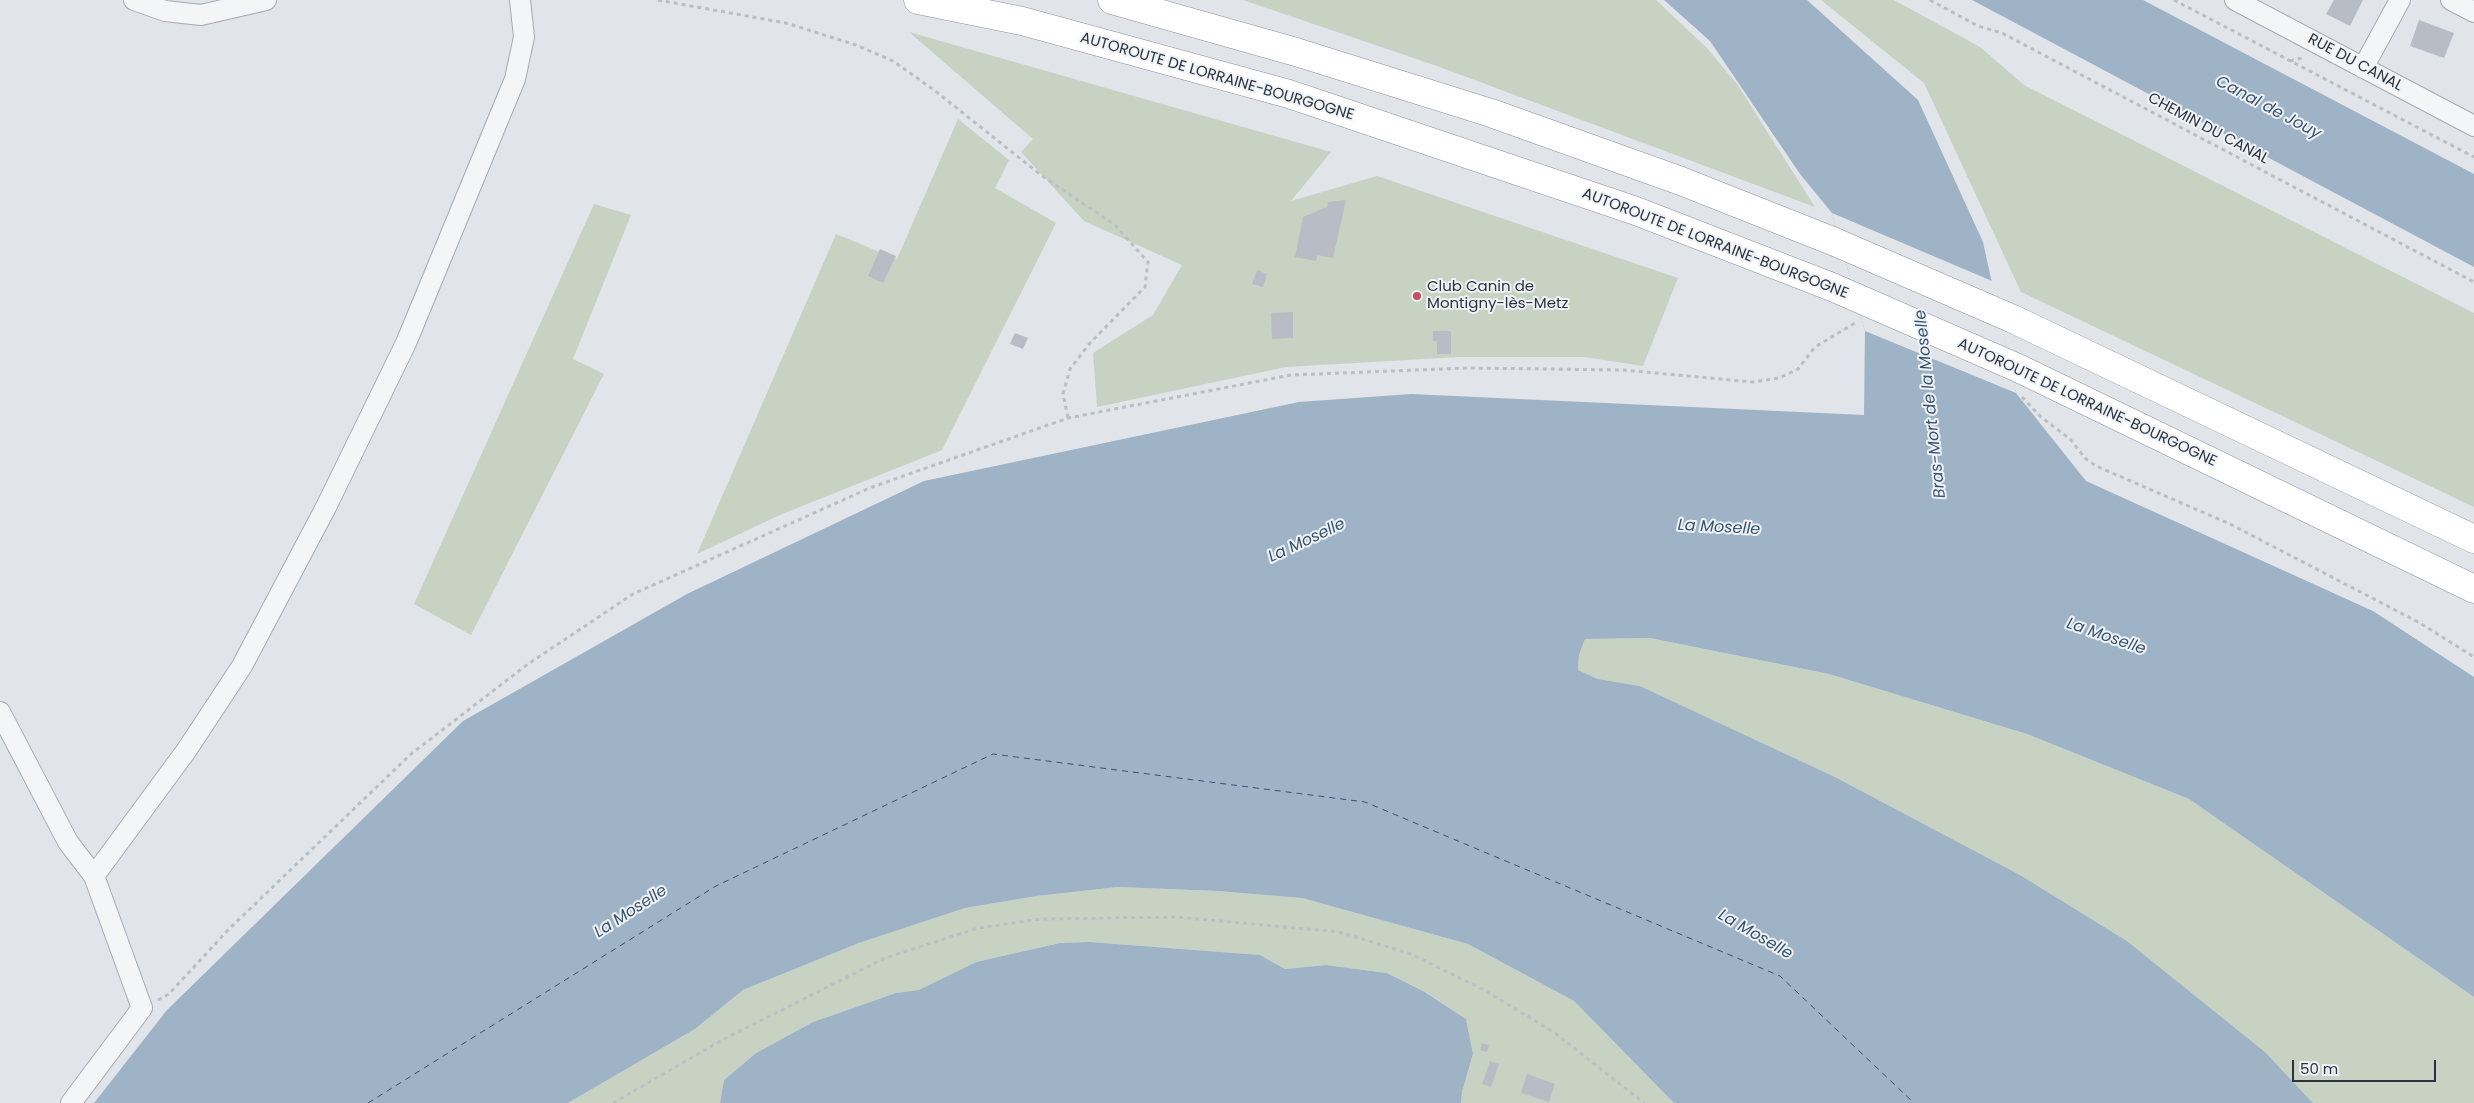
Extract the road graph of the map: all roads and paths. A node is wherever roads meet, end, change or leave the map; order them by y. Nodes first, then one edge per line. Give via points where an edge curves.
1 (134, 0) edge
2 (266, 0) edge
3 (520, 0) edge
4 (658, 0) edge
5 (918, 0) edge
6 (1112, 0) edge
7 (1930, 0) edge
8 (2174, 0) edge
9 (2235, 0) edge
10 (2400, 0) edge
11 (2450, 0) edge
12 (2474, 12) edge
13 (2363, 68) junction
14 (2474, 126) edge
15 (2474, 158) edge
16 (2474, 282) edge
17 (1854, 322) dead end
18 (2019, 381) junction
19 (1068, 418) junction
20 (2474, 539) edge
21 (2474, 589) edge
22 (2474, 657) edge
23 (0, 712) edge
24 (94, 876) junction
25 (142, 1008) junction
26 (71, 1103) edge
27 (613, 1103) edge
28 (1644, 1103) edge

1 - 2 street via 165,11 201,14
3 - 24 street via 524,37 516,79 406,343 242,666 186,751
4 - 19 path via 786,23 856,45 893,61 1041,175 1115,225 1148,262 1145,288 1090,343 1070,369 1063,394
5 - 18 highway, AUTOROUTE DE LORRAINE-BOURGOGNE via 1022,21 1289,94 1636,211 1832,287
6 - 20 highway via 1296,52 1492,113 1681,181 1835,242 2013,319
7 - 16 path, CHEMIN DU CANAL via 1978,26 2010,37
8 - 15 path
9 - 13 street, RUE DU CANAL
10 - 13 street
11 - 12 street
13 - 14 street, RUE DU CANAL
17 - 19 path via 1815,347 1798,369 1779,378 1753,382 1623,370 1468,368 1291,375
18 - 21 highway, AUTOROUTE DE LORRAINE-BOURGOGNE
18 - 22 path via 2040,417 2070,439 2096,466 2230,524 2420,623
19 - 25 path via 872,488 633,594 528,664 411,754 228,930 168,994
23 - 24 street via 68,842
24 - 25 street
25 - 26 street
27 - 28 path via 724,1039 885,958 978,928 1041,919 1177,917 1339,932 1411,954 1484,990 1555,1033

